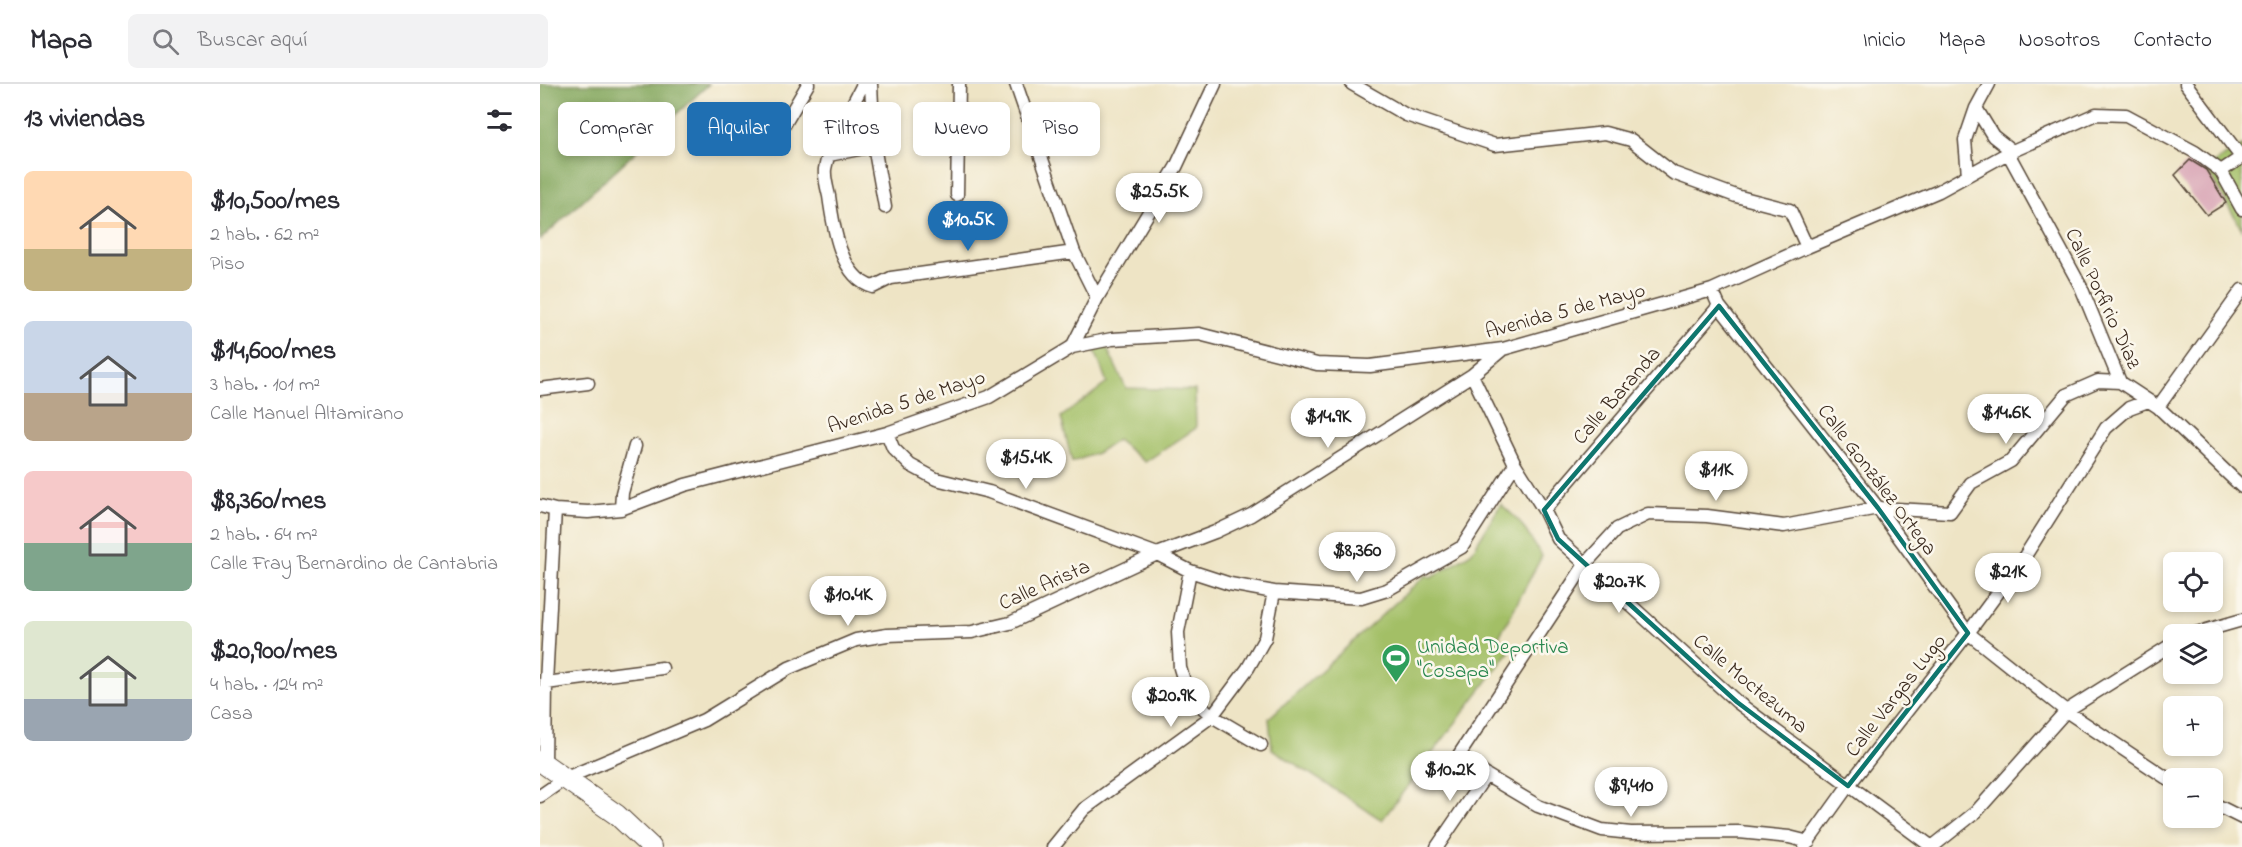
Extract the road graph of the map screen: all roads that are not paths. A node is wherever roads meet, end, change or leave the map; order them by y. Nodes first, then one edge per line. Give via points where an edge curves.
1 (808, 84) edge
2 (863, 84) edge
3 (871, 84) edge
4 (959, 84) edge
5 (1016, 84) edge
6 (1215, 84) edge
7 (1352, 84) edge
8 (1989, 84) edge
9 (2186, 84) edge
10 (854, 102) edge
11 (872, 102) edge
12 (1976, 108) junction
13 (791, 113) edge
14 (2010, 152) junction
15 (829, 156) edge
16 (876, 156) edge
17 (2242, 157) edge
18 (2221, 171) junction
19 (1968, 175) junction
20 (957, 195) dead end
21 (885, 207) dead end
22 (2242, 209) edge
23 (1807, 247) junction
24 (1074, 252) junction
25 (1712, 290) junction
26 (2242, 290) edge
27 (1097, 298) junction
28 (1719, 306) junction
29 (1072, 347) junction
30 (1503, 349) junction
31 (1472, 375) junction
32 (2120, 382) junction
33 (588, 383) dead end
34 (540, 389) edge
35 (2153, 404) junction
36 (886, 433) junction
37 (635, 446) dead end
38 (1515, 464) junction
39 (2242, 487) edge
40 (540, 506) edge
41 (1878, 508) junction
42 (621, 509) junction
43 (555, 510) junction
44 (1544, 510) junction
45 (1157, 554) junction
46 (1586, 564) junction
47 (1190, 571) junction
48 (1274, 592) junction
49 (545, 617) edge
50 (2242, 620) edge
51 (2223, 625) edge
52 (1968, 633) junction
53 (2163, 650) edge
54 (662, 668) dead end
55 (546, 683) junction
56 (2066, 711) junction
57 (1212, 716) junction
58 (1261, 745) dead end
59 (542, 762) edge
60 (1486, 775) junction
61 (2163, 776) edge
62 (566, 778) junction
63 (1848, 786) junction
64 (540, 796) edge
65 (2223, 808) edge
66 (2242, 818) edge
67 (1807, 844) edge
68 (651, 847) edge
69 (1053, 847) edge
70 (1438, 847) edge
71 (1932, 847) edge

1 - 13 street
2 - 10 street
3 - 11 street
4 - 20 street
5 - 24 street
6 - 27 street via 1176,167
7 - 23 street via 1406,115 1495,145 1605,133 1631,140 1673,173 1790,210
8 - 12 street
9 - 17 street
12 - 14 street, Calle Porfirio Díaz via 1993,135
12 - 19 street via 1965,140
14 - 18 street, Avenida 5 de Mayo via 2096,114 2126,115 2195,152
14 - 19 street, Avenida 5 de Mayo
14 - 32 street, Calle Porfirio Díaz via 2081,287
15 - 24 street via 825,172 835,237 848,266 863,284 873,287 891,278
16 - 21 street
17 - 18 street
18 - 22 street
19 - 23 street, Avenida 5 de Mayo
23 - 25 street, Avenida 5 de Mayo
24 - 27 street
25 - 28 street, Calle González Ortega
25 - 30 street, Avenida 5 de Mayo
26 - 35 street
27 - 29 street
28 - 41 street, Calle González Ortega
28 - 44 street, Calle Baranda
29 - 30 street, Avenida 5 de Mayo via 1112,339 1198,334 1317,364 1370,366
29 - 36 street, Avenida 5 de Mayo via 989,397
30 - 31 street, Calle Arista
31 - 38 street, Calle Moctezuma
31 - 45 street, Calle Arista via 1251,515
32 - 35 street, Calle Porfirio Díaz
32 - 41 street via 2098,381 2066,395 2011,461 1971,483 1950,512
33 - 34 street
35 - 39 street, Calle Porfirio Díaz
35 - 52 street, Calle Vargas Lugo via 2129,408 2106,428 2025,556
36 - 42 street, Avenida 5 de Mayo via 685,485
36 - 45 street via 893,448 910,465 936,479 989,492
37 - 42 street
38 - 44 street, Calle Moctezuma
38 - 48 street via 1462,548 1387,590 1361,598
40 - 43 street, Avenida 5 de Mayo
41 - 46 street via 1784,526 1707,516 1648,514 1617,529
41 - 52 street, Calle González Ortega
42 - 43 street, Avenida 5 de Mayo
43 - 49 street
44 - 46 street, Calle Moctezuma via 1558,539
45 - 47 street
45 - 62 street, Calle Arista via 1010,623 972,632 856,640 789,668 704,720
46 - 60 street via 1459,754
46 - 63 street, Calle Moctezuma via 1737,702
47 - 48 street
47 - 57 street via 1178,632 1180,668 1188,694
48 - 57 street via 1265,638
49 - 55 street
50 - 51 street
52 - 56 street, Calle González Ortega
52 - 63 street, Calle Vargas Lugo
53 - 56 street
54 - 55 street
55 - 59 street
56 - 61 street, Calle González Ortega
56 - 71 street via 1976,812
57 - 58 street
57 - 69 street via 1084,809
59 - 62 main road
60 - 67 street via 1539,806 1602,830 1739,832 1789,837
60 - 70 street
62 - 64 street, Calle Arista
62 - 68 main road via 617,815
63 - 67 street, Calle Vargas Lugo
63 - 71 street, Calle Moctezuma
65 - 66 street

